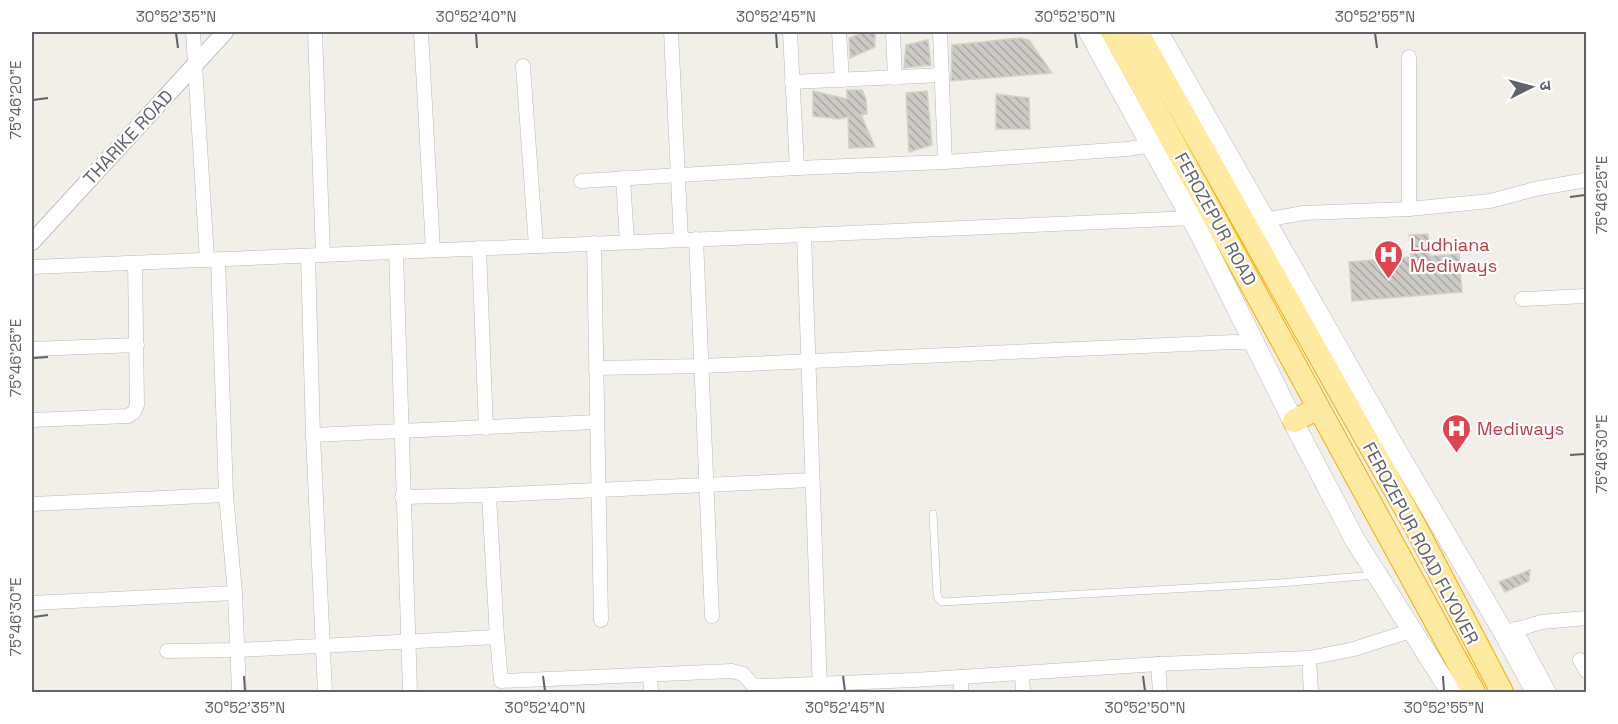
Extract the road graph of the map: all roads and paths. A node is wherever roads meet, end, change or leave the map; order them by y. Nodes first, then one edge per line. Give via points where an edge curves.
1 (193, 32) edge
2 (225, 32) edge
3 (315, 32) edge
4 (421, 32) edge
5 (671, 32) edge
6 (790, 32) edge
7 (839, 32) edge
8 (893, 32) edge
9 (940, 32) edge
10 (1089, 32) edge
11 (1113, 32) edge
12 (1137, 32) edge
13 (1158, 32) edge
14 (1409, 57) dead end
15 (195, 64) junction
16 (523, 66) dead end
17 (942, 75) junction
18 (895, 78) junction
19 (842, 80) junction
20 (792, 82) junction
21 (1152, 145) junction
22 (945, 162) junction
23 (796, 168) junction
24 (678, 175) junction
25 (623, 178) junction
26 (1587, 180) edge
27 (581, 181) dead end
28 (1408, 209) junction
29 (1192, 218) junction
30 (1264, 220) junction
31 (804, 235) junction
32 (696, 239) junction
33 (681, 240) junction
34 (32, 242) edge
35 (627, 242) junction
36 (594, 243) junction
37 (536, 246) junction
38 (479, 248) junction
39 (433, 250) junction
40 (396, 252) junction
41 (308, 255) junction
42 (322, 255) junction
43 (212, 260) junction
44 (135, 263) junction
45 (32, 267) edge
46 (1587, 296) edge
47 (1522, 299) dead end
48 (1255, 343) junction
49 (137, 345) junction
50 (32, 349) edge
51 (808, 361) junction
52 (702, 366) junction
53 (596, 368) junction
54 (1349, 388) junction
55 (1318, 408) junction
56 (32, 417) edge
57 (1294, 421) junction
58 (597, 422) junction
59 (486, 428) junction
60 (402, 432) junction
61 (313, 435) junction
62 (812, 480) junction
63 (706, 485) junction
64 (598, 490) junction
65 (226, 495) junction
66 (489, 495) junction
67 (402, 497) junction
68 (32, 504) edge
69 (933, 514) dead end
70 (1378, 575) junction
71 (235, 593) junction
72 (32, 603) edge
73 (712, 616) dead end
74 (1587, 618) edge
75 (601, 621) dead end
76 (1413, 630) junction
77 (1509, 631) junction
78 (497, 637) junction
79 (407, 641) junction
80 (324, 645) junction
81 (238, 650) junction
82 (166, 651) dead end
83 (1309, 658) junction
84 (1158, 664) junction
85 (1022, 673) junction
86 (650, 675) junction
87 (961, 677) junction
88 (915, 686) edge
89 (501, 687) edge
90 (750, 688) edge
91 (819, 688) edge
92 (239, 693) edge
93 (325, 693) edge
94 (410, 693) edge
95 (651, 693) edge
96 (961, 693) edge
97 (1023, 693) edge
98 (1160, 693) edge
99 (1311, 693) edge
100 (1450, 693) edge
101 (1474, 693) edge
102 (1502, 693) edge
103 (1536, 693) edge
104 (1549, 693) edge

1 - 15 street
2 - 15 street, THARIKE ROAD
3 - 42 street
4 - 39 street
5 - 24 street
6 - 20 street
7 - 19 street
8 - 18 street
9 - 17 street
10 - 21 main road
11 - 55 highway, FEROZEPUR ROAD
12 - 54 highway, FEROZEPUR ROAD
13 - 30 main road
14 - 28 street
15 - 34 street, THARIKE ROAD
15 - 43 street
16 - 37 street
17 - 18 street
17 - 22 street
18 - 19 street
19 - 20 street
20 - 23 street
21 - 22 street
21 - 29 main road
22 - 23 street
23 - 24 street
24 - 25 street
24 - 33 street
25 - 27 street
25 - 35 street
26 - 28 street via 1490,201
28 - 30 street via 1304,213
29 - 31 street
29 - 48 main road
30 - 54 main road
31 - 32 street
31 - 51 street
32 - 33 street
32 - 52 street
33 - 35 street
35 - 36 street
36 - 37 street
36 - 53 street
37 - 38 street
38 - 39 street
38 - 59 street
39 - 40 street
40 - 42 street
40 - 60 street
41 - 42 street
41 - 43 street
41 - 61 street
43 - 44 street
43 - 65 street
44 - 45 street
44 - 49 street
46 - 47 street
48 - 51 street
48 - 57 main road
49 - 50 street
49 - 56 street via 134,412 128,416
51 - 52 street
51 - 62 street
52 - 53 street
52 - 63 street
53 - 58 street
54 - 77 main road
54 - 102 highway, FEROZEPUR ROAD FLYOVER via 1413,524
55 - 57 highway
55 - 101 highway, FEROZEPUR ROAD FLYOVER
57 - 70 main road via 1355,540
58 - 59 street
58 - 64 street
59 - 60 street
60 - 61 street
60 - 67 street
61 - 80 street
62 - 63 street
62 - 91 street
63 - 64 street
63 - 73 street
64 - 66 street
64 - 75 street
65 - 68 street
65 - 71 street
66 - 67 street
66 - 78 street
67 - 79 street
69 - 70 lane via 937,593 942,602
70 - 76 main road
71 - 72 street
71 - 81 street
74 - 77 street via 1542,622
76 - 83 street via 1354,649
76 - 100 main road
77 - 103 main road
77 - 104 street
78 - 79 street
78 - 89 street
79 - 80 street
79 - 94 street
80 - 81 street
80 - 93 street
81 - 82 street
81 - 92 street
83 - 84 street
83 - 99 street
84 - 85 street
84 - 98 street
85 - 87 street
85 - 97 street
86 - 89 street
86 - 90 street via 739,671
86 - 95 street
87 - 88 street
87 - 96 street
88 - 91 street
90 - 91 street

